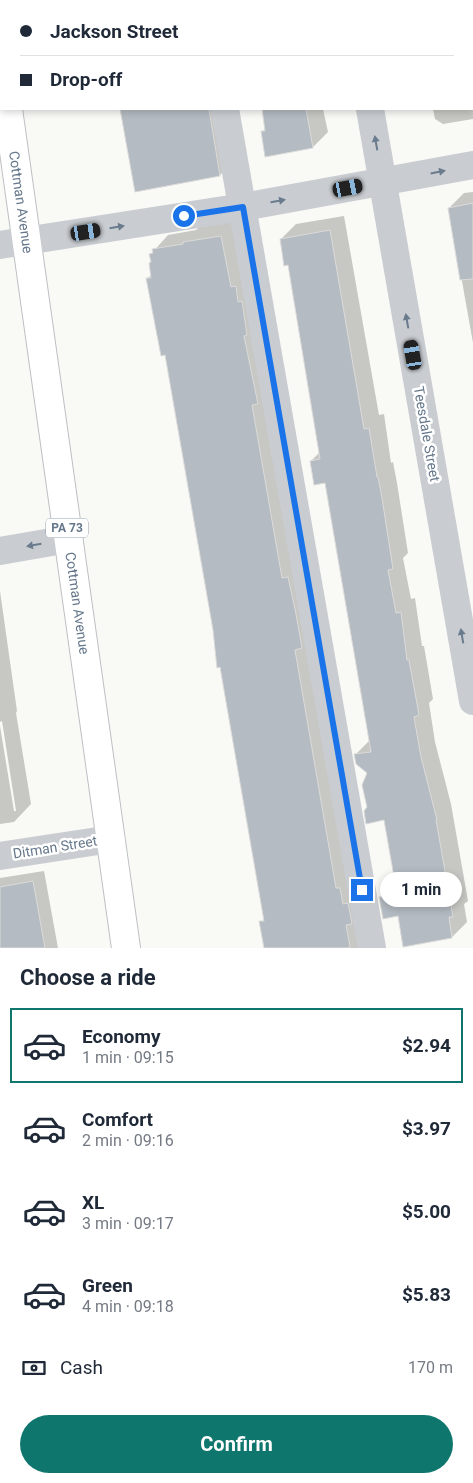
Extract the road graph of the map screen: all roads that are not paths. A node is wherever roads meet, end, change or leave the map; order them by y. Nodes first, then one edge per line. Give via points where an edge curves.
1 (8, 110) edge
2 (225, 110) edge
3 (370, 110) edge
4 (473, 165) edge
5 (383, 182) junction
6 (243, 207) junction
7 (27, 241) junction
8 (0, 245) edge
9 (69, 539) junction
10 (0, 551) edge
11 (473, 701) edge
12 (111, 839) junction
13 (0, 856) edge
14 (126, 948) edge
15 (372, 948) edge

1 - 7 main road, Cottman Avenue / PA 73
2 - 6 street
5 -> 3 street, Teesdale Street
5 -> 4 street
6 -> 5 street
11 -> 5 street, Teesdale Street
7 -> 6 street
6 - 15 street
7 - 8 street
7 - 9 main road, Cottman Avenue / PA 73
9 -> 10 street
9 - 12 main road, Cottman Avenue / PA 73
12 - 13 street, Ditman Street
12 - 14 main road, Cottman Avenue / PA 73

